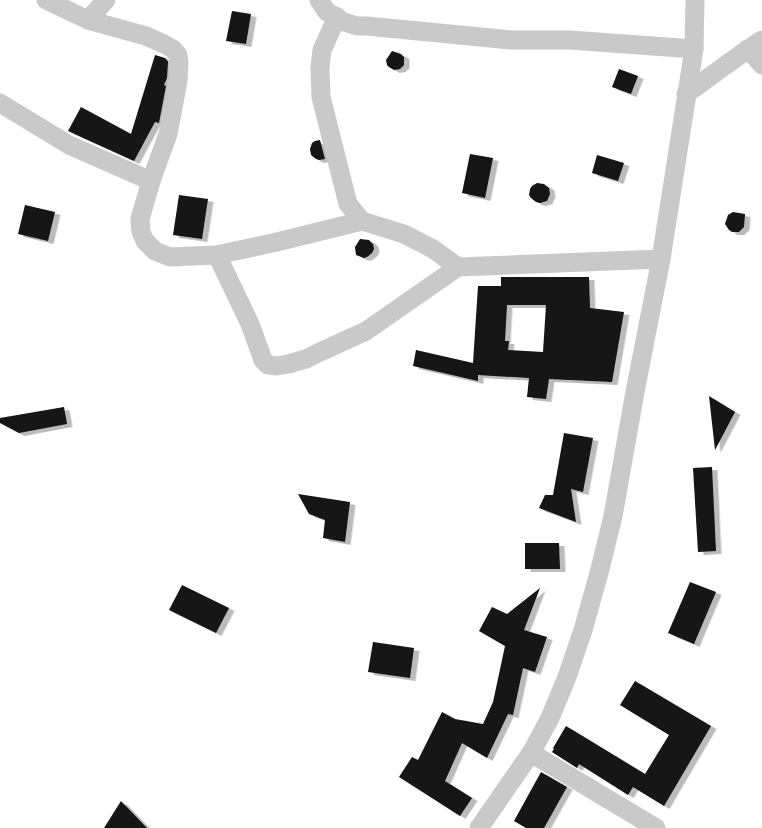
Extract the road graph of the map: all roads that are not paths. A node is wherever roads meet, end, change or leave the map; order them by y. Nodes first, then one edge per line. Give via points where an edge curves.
1 (46, 0) edge
2 (106, 0) edge
3 (319, 0) edge
4 (694, 0) edge
5 (337, 17) junction
6 (88, 20) junction
7 (755, 45) edge
8 (694, 50) junction
9 (762, 65) edge
10 (686, 94) junction
11 (0, 103) edge
12 (152, 181) junction
13 (362, 221) junction
14 (217, 255) junction
15 (661, 259) junction
16 (458, 267) junction
17 (531, 753) junction
18 (479, 828) edge
19 (656, 828) edge

1 - 6 street
2 - 6 street
3 - 5 street via 327,12
4 - 8 street
5 - 8 street via 357,26 510,40 570,40
5 - 13 street via 322,50 322,97 348,204
6 - 12 street via 146,36 168,46 178,55 178,81 168,134
7 - 9 street
7 - 10 street
8 - 10 street
10 - 15 street
11 - 12 street via 69,145
12 - 14 street via 140,219 145,241 155,251 170,257
13 - 14 street
13 - 16 street via 404,234
14 - 16 street via 250,324 263,360 276,366 306,359 366,331
15 - 16 street
15 - 17 street via 613,516 599,574 567,677
17 - 18 street
17 - 19 street

